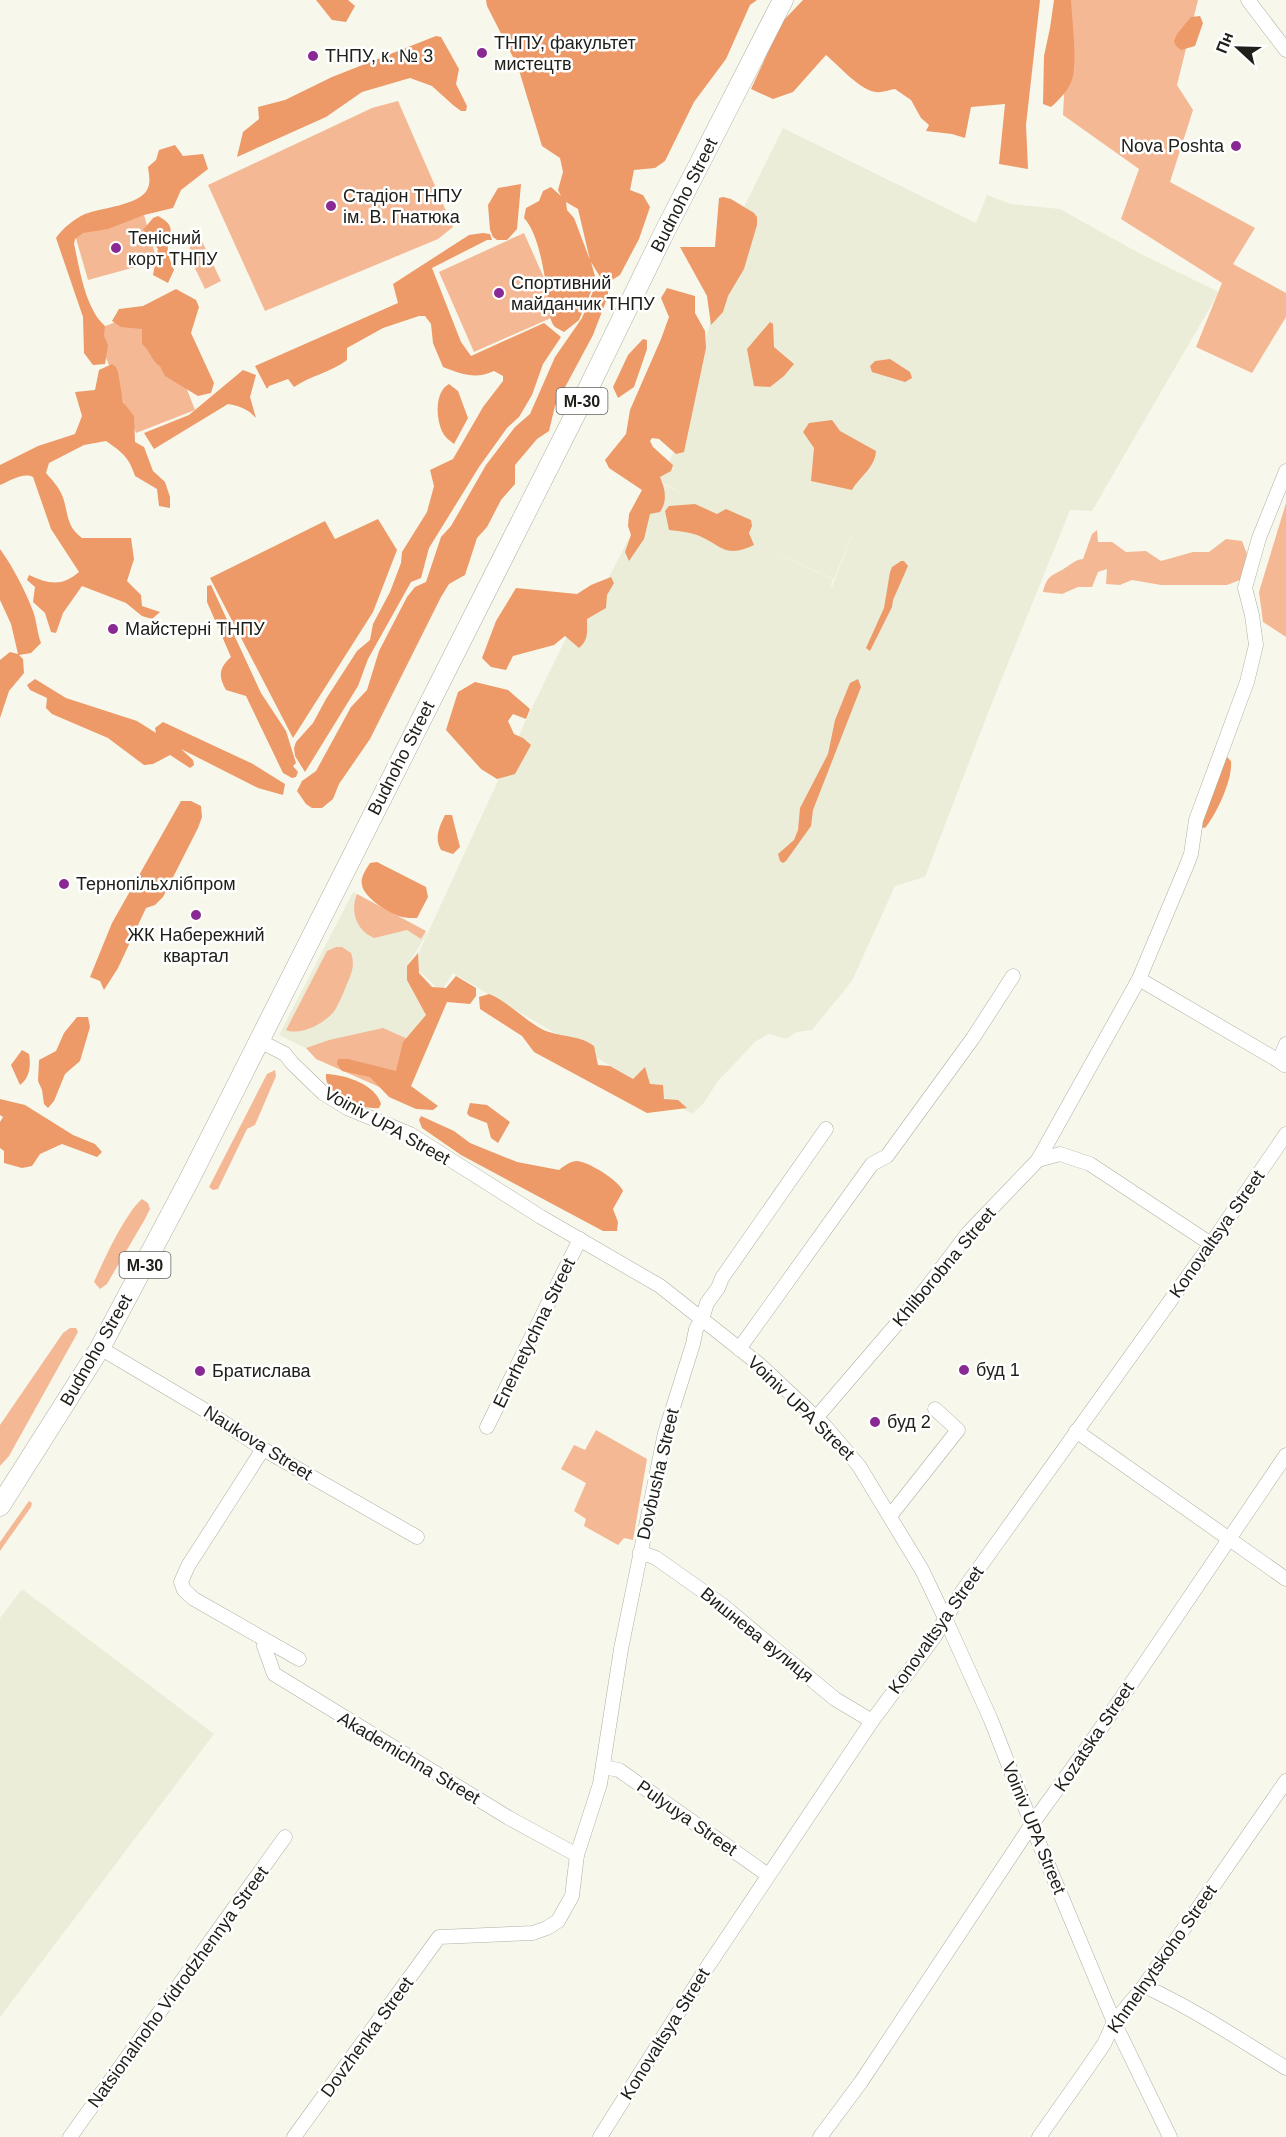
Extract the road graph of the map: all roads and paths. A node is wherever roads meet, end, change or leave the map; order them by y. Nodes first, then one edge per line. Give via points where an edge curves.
1 (783, 0) edge
2 (1248, 0) edge
3 (1286, 50) edge
4 (1286, 471) edge
5 (1013, 976) dead end
6 (1139, 979) junction
7 (260, 1041) junction
8 (1286, 1044) edge
9 (1282, 1064) edge
10 (826, 1129) dead end
11 (1286, 1134) edge
12 (1038, 1160) junction
13 (580, 1239) junction
14 (1211, 1244) junction
15 (702, 1320) junction
16 (100, 1348) junction
17 (739, 1349) junction
18 (935, 1409) dead end
19 (816, 1418) junction
20 (487, 1427) dead end
21 (1076, 1431) junction
22 (262, 1449) junction
23 (1286, 1455) edge
24 (0, 1506) edge
25 (890, 1516) junction
26 (417, 1537) dead end
27 (1229, 1540) junction
28 (640, 1552) junction
29 (1286, 1579) edge
30 (945, 1618) junction
31 (266, 1641) junction
32 (299, 1659) dead end
33 (872, 1720) junction
34 (603, 1767) junction
35 (1286, 1781) edge
36 (1032, 1824) junction
37 (285, 1837) dead end
38 (576, 1855) junction
39 (768, 1875) junction
40 (439, 1937) joint
41 (1144, 1986) junction
42 (1114, 2022) junction
43 (1286, 2068) edge
44 (70, 2137) edge
45 (294, 2137) edge
46 (600, 2137) edge
47 (820, 2137) edge
48 (1039, 2137) edge
49 (1170, 2137) edge

1 - 7 highway, Budnoho Street / М-30
2 - 3 street
4 - 6 street, Khliborobna Street via 1259,538 1245,588 1256,645 1247,682 1196,820 1191,854
5 - 17 street via 974,1038 907,1130 887,1156 872,1164
6 - 9 street
6 - 12 street, Khliborobna Street
7 - 13 street, Voiniv UPA Street via 285,1054 323,1093 347,1108 410,1134
7 - 16 highway, Budnoho Street / М-30
8 - 9 street
10 - 15 street, Dovbusha Street via 722,1278
11 - 14 street, Konovaltsya Street
12 - 14 street via 1060,1154 1090,1164
12 - 19 street, Khliborobna Street via 968,1233 918,1299
13 - 15 street, Voiniv UPA Street via 660,1286
13 - 20 street, Enerhetychna Street
14 - 21 street, Konovaltsya Street
15 - 17 street, Voiniv UPA Street
15 - 28 street, Dovbusha Street via 665,1433
16 - 22 street, Naukova Street
16 - 24 highway, Budnoho Street / М-30
17 - 19 street, Voiniv UPA Street
18 - 25 street via 958,1430
19 - 25 street, Voiniv UPA Street via 859,1466
21 - 27 street
21 - 30 street, Konovaltsya Street
22 - 26 street, Naukova Street
22 - 31 street via 181,1582 194,1599
23 - 27 street, Kozatska Street
25 - 30 street, Voiniv UPA Street
27 - 29 street
27 - 36 street, Kozatska Street
28 - 33 street, Вишнева вулиця via 656,1558 721,1604 835,1699
28 - 34 street, Dovbusha Street
30 - 33 street, Konovaltsya Street
30 - 36 street, Voiniv UPA Street
31 - 32 street
31 - 38 street, Akademichna Street via 264,1646 274,1674
33 - 39 street, Konovaltsya Street
34 - 38 street, Dovbusha Street
34 - 39 street, Pulyuya Street via 619,1770
35 - 41 street, Khmelnytskoho Street
36 - 42 street, Voiniv UPA Street
36 - 47 street, Kozatska Street via 861,2082
37 - 44 street, Natsionalnoho Vidrodzhennya Street
38 - 40 street, Dovbusha Street via 572,1896 558,1921 547,1928 533,1933
39 - 46 street, Konovaltsya Street
40 - 45 street, Dovzhenka Street
41 - 42 street, Khmelnytskoho Street
41 - 43 street via 1216,2023
42 - 48 street, Khmelnytskoho Street via 1094,2059
42 - 49 street, Voiniv UPA Street

